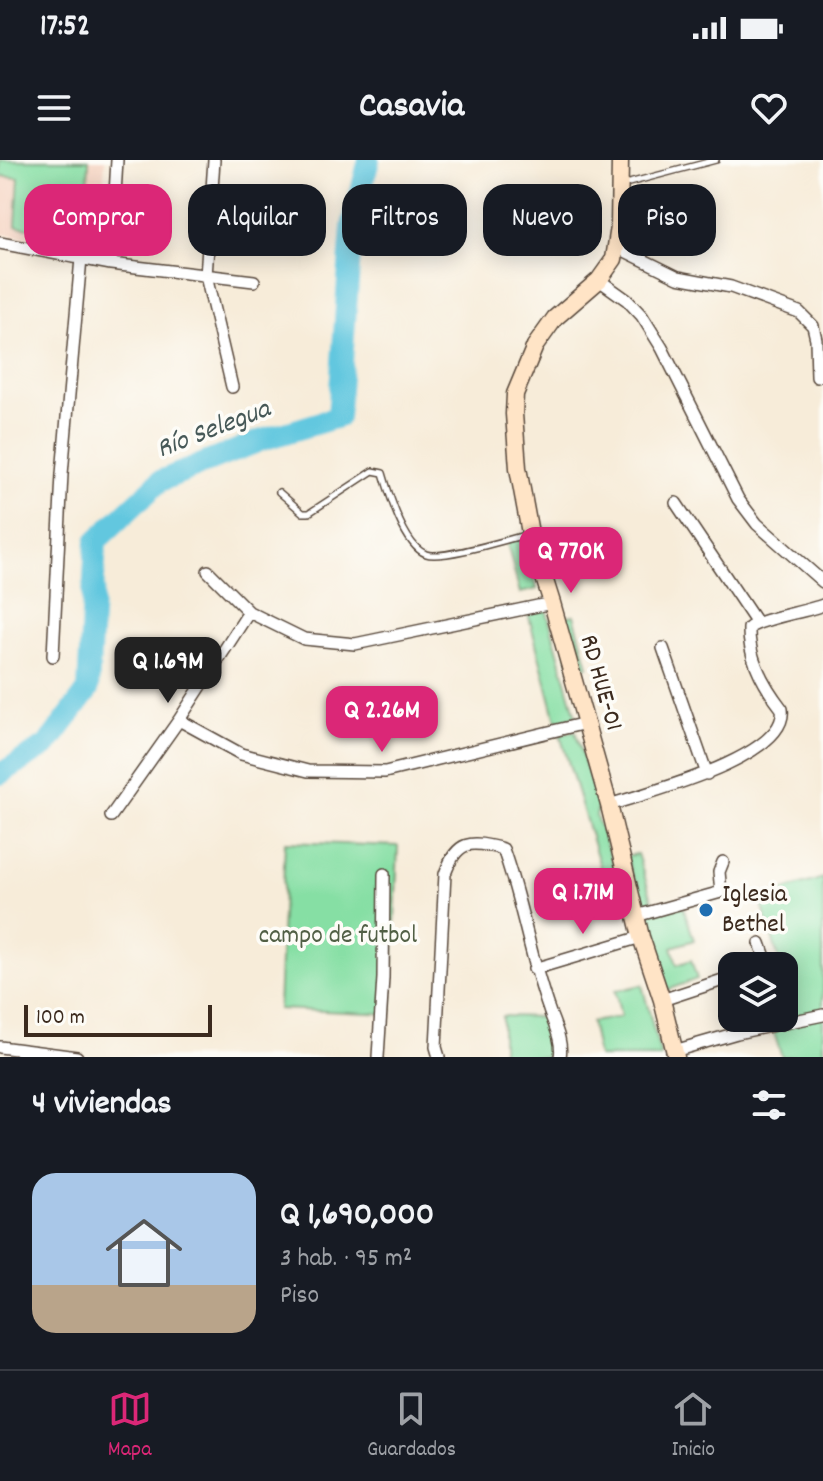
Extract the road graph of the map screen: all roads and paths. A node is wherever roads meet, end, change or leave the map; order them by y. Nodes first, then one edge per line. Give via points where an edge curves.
1 (117, 160) edge
2 (214, 160) edge
3 (620, 160) edge
4 (716, 160) edge
5 (705, 161) edge
6 (620, 184) edge
7 (624, 184) edge
8 (618, 226) edge
9 (0, 243) edge
10 (617, 247) junction
11 (81, 258) junction
12 (111, 264) junction
13 (206, 276) junction
14 (599, 280) junction
15 (254, 281) dead end
16 (817, 377) dead end
17 (232, 387) dead end
18 (279, 492) dead end
19 (676, 503) dead end
20 (530, 533) junction
21 (208, 571) dead end
22 (823, 582) edge
23 (552, 603) junction
24 (823, 605) edge
25 (249, 612) junction
26 (756, 622) junction
27 (663, 648) dead end
28 (53, 656) dead end
29 (179, 720) junction
30 (586, 723) junction
31 (707, 774) junction
32 (609, 805) junction
33 (111, 816) dead end
34 (723, 862) dead end
35 (384, 874) dead end
36 (636, 916) junction
37 (641, 937) junction
38 (760, 943) dead end
39 (763, 952) edge
40 (534, 969) junction
41 (718, 982) edge
42 (662, 1000) junction
43 (823, 1015) edge
44 (0, 1047) edge
45 (675, 1054) edge
46 (77, 1057) edge
47 (378, 1057) edge
48 (439, 1057) edge
49 (560, 1057) edge

1 - 12 street
2 - 13 street
3 - 6 street, RD HUE-01
4 - 5 lane
5 - 7 lane
8 - 10 street, RD HUE-01
9 - 11 street
10 - 14 street, RD HUE-01
10 - 16 street via 678,277 731,287 799,312 813,326
11 - 12 street
11 - 28 street
12 - 13 street
13 - 15 street
13 - 17 street
14 - 20 street, RD HUE-01 via 555,318 535,346 515,394 518,468
14 - 22 street via 642,316 738,499 757,524
18 - 20 lane via 309,513 379,470 415,547 435,556
19 - 26 street
20 - 23 street, RD HUE-01
21 - 25 street
23 - 25 street via 355,644 304,639
23 - 30 street, RD HUE-01
24 - 26 street
25 - 29 street
26 - 31 street via 749,628 749,639 765,688 782,709 781,725 748,752
27 - 31 street
29 - 30 street via 241,754 308,771 385,772
29 - 33 street
30 - 32 street, RD HUE-01
31 - 32 street
32 - 36 street, RD HUE-01
34 - 36 street via 721,892
35 - 47 street
36 - 37 street, RD HUE-01
37 - 40 street
37 - 42 street, RD HUE-01
38 - 39 street
40 - 48 street via 503,849 483,844 461,847 451,855 445,874
40 - 49 street via 560,1042
41 - 42 street
42 - 45 street, RD HUE-01
43 - 45 street via 737,1033
44 - 46 street

